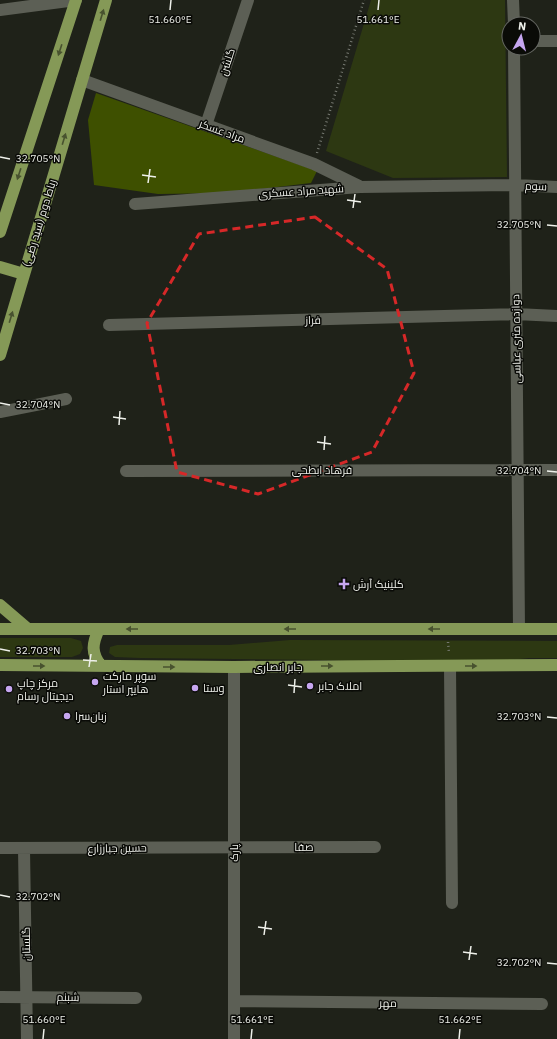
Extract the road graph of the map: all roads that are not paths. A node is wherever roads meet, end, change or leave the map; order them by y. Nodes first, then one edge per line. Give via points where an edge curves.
1 (76, 0) edge
2 (106, 0) edge
3 (248, 0) edge
4 (513, 0) edge
5 (0, 10) edge
6 (514, 16) edge
7 (541, 41) edge
8 (557, 41) edge
9 (514, 56) edge
10 (82, 80) junction
11 (206, 125) junction
12 (515, 185) junction
13 (360, 187) junction
14 (557, 188) edge
15 (135, 204) dead end
16 (0, 232) edge
17 (0, 267) edge
18 (24, 274) junction
19 (516, 314) junction
20 (557, 316) edge
21 (109, 325) dead end
22 (0, 355) edge
23 (66, 399) dead end
24 (0, 412) edge
25 (518, 470) junction
26 (557, 470) edge
27 (126, 471) dead end
28 (0, 605) edge
29 (0, 629) edge
30 (28, 629) junction
31 (99, 629) junction
32 (519, 629) junction
33 (557, 629) edge
34 (557, 665) edge
35 (0, 666) edge
36 (101, 666) junction
37 (450, 666) junction
38 (234, 667) junction
39 (234, 846) junction
40 (375, 847) dead end
41 (0, 848) edge
42 (24, 848) junction
43 (452, 903) dead end
44 (0, 997) edge
45 (26, 997) junction
46 (136, 998) dead end
47 (234, 1001) junction
48 (542, 1004) dead end
49 (27, 1039) edge
50 (234, 1039) edge

1 - 5 street
1 -> 16 main road
10 -> 2 main road, رباط دوم (سید رضی)
3 - 11 street, گلشن
4 - 6 street
7 - 8 street
9 - 12 street, دوازده متری عباسی
10 - 11 street, مراد عسکر
18 -> 10 main road, رباط دوم (سید رضی)
11 - 13 street, مراد عسکر via 314,164
12 - 13 street, شهید مراد عسکری
12 - 14 street, سوم
12 - 19 street, دوازده متری عباسی
13 - 15 street, شهید مراد عسکری
17 - 18 main road
22 -> 18 main road, رباط دوم (سید رضی)
19 - 20 street, فراز
19 - 21 street, فراز
19 - 25 street, دوازده متری عباسی
23 - 24 street
25 - 26 street, فرهاد ابطحی
25 - 27 street, فرهاد ابطحی
25 - 32 street, دوازده متری عباسی
28 - 30 main road
29 - 30 main road
30 - 31 main road
32 -> 31 main road
31 - 36 main road via 93,649
32 - 33 main road
37 -> 34 main road, جابر انصاری
35 -> 36 main road, جابر انصاری
36 -> 38 main road, جابر انصاری
38 -> 37 main road, جابر انصاری
37 - 43 street
38 - 39 street, پارک
39 - 40 street, صفا
39 - 42 street, حسین جبارزارع
39 - 47 street, پارک
41 - 42 street, حسین جبارزارع
42 - 45 street, گلستان
44 - 45 street, شبنم
45 - 46 street, شبنم
45 - 49 street, گلستان
47 - 48 street, مهر
47 - 50 street, پارک

